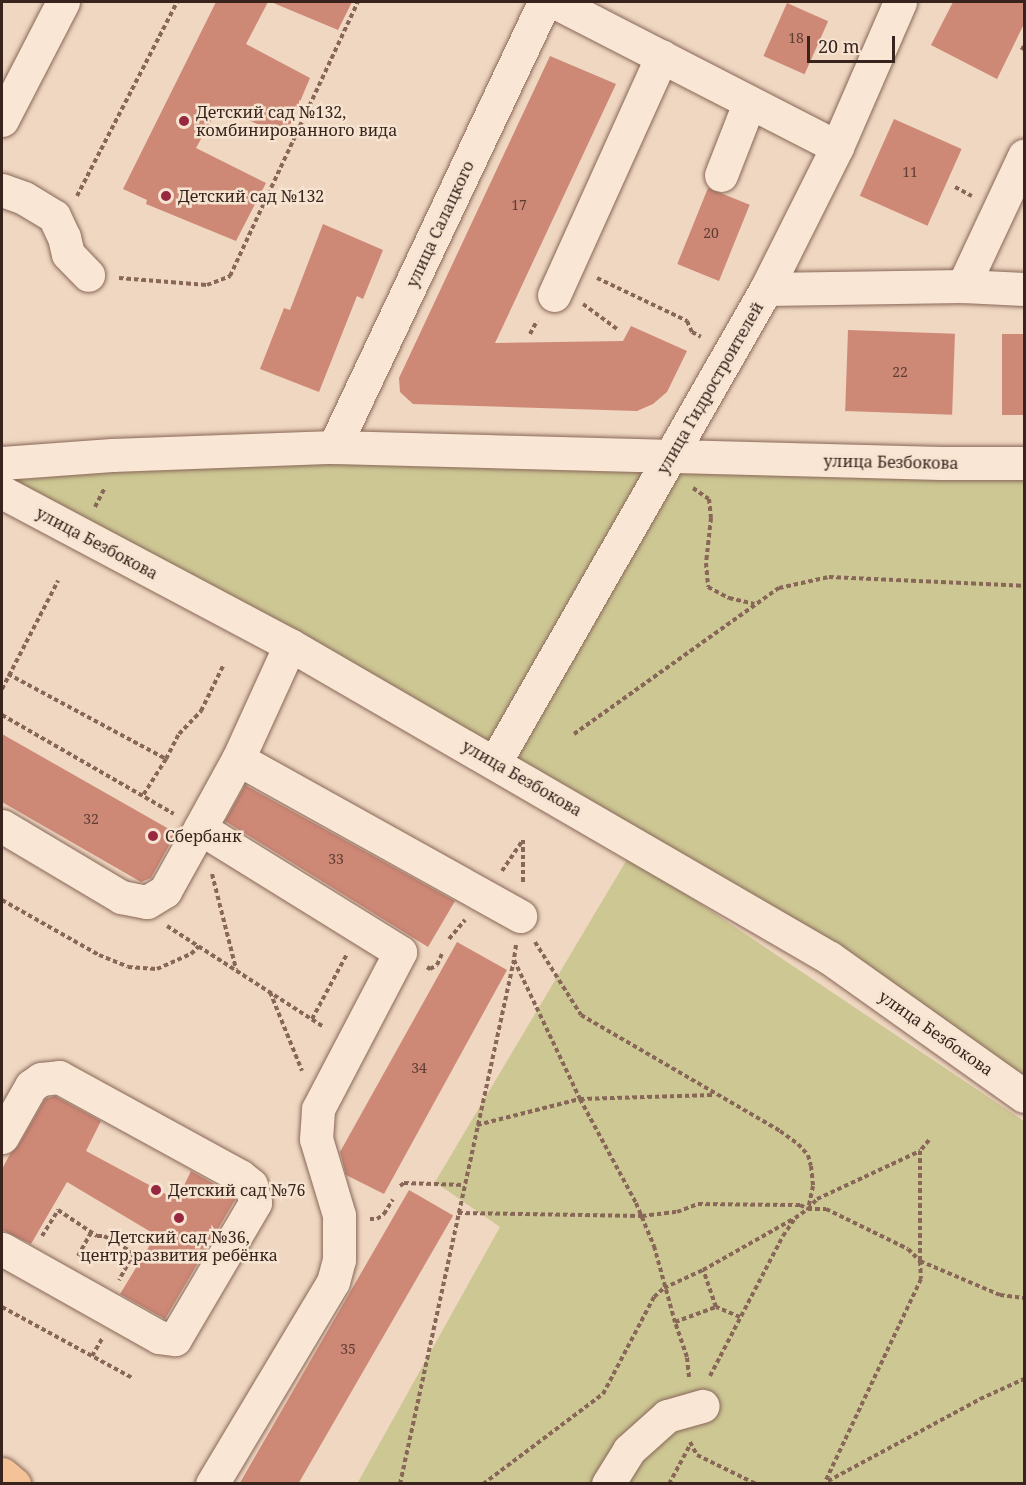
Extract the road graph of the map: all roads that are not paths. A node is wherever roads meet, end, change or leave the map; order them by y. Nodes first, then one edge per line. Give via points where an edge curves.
1 (63, 2) edge
2 (544, 2) edge
3 (555, 2) edge
4 (900, 2) edge
5 (662, 56) junction
6 (749, 103) junction
7 (2, 120) edge
8 (837, 147) junction
9 (1024, 156) edge
10 (721, 175) dead end
11 (2, 190) edge
12 (88, 275) road end
13 (963, 286) junction
14 (766, 289) junction
15 (1024, 289) edge
16 (554, 295) dead end
17 (334, 447) junction
18 (673, 455) junction
19 (2, 463) edge
20 (1024, 463) edge
21 (2, 492) edge
22 (290, 645) junction
23 (238, 759) junction
24 (495, 762) junction
25 (2, 826) edge
26 (200, 828) junction
27 (520, 918) road end
28 (1024, 1095) edge
29 (2, 1137) edge
30 (14, 1256) edge
31 (699, 1407) road end
32 (2, 1474) edge
33 (14, 1484) edge
34 (212, 1484) edge
35 (608, 1484) edge

1 - 7 street
2 - 17 street, улица Салацкого
3 - 5 street
4 - 8 street, улица Гидростроителей
5 - 6 street
5 - 16 street
6 - 8 street
6 - 10 street
8 - 14 street, улица Гидростроителей
9 - 13 street
11 - 12 street via 54,216 68,254
13 - 14 street
13 - 15 street
14 - 18 street, улица Гидростроителей
17 - 18 street, улица Безбокова
17 - 19 street, улица Безбокова
18 - 20 street, улица Безбокова
18 - 24 street, улица Гидростроителей
21 - 22 street, улица Безбокова
22 - 23 street
22 - 24 street, улица Безбокова
23 - 26 street
23 - 27 street
24 - 28 street, улица Безбокова via 830,958
25 - 26 street via 121,897 147,902 165,891
26 - 34 street via 400,952 318,1109 316,1139 339,1215 339,1260 333,1282
29 - 30 street via 31,1086 41,1079 59,1077 240,1176 251,1185 255,1203 175,1339 159,1337
31 - 35 street via 667,1416 629,1450
32 - 33 main road

